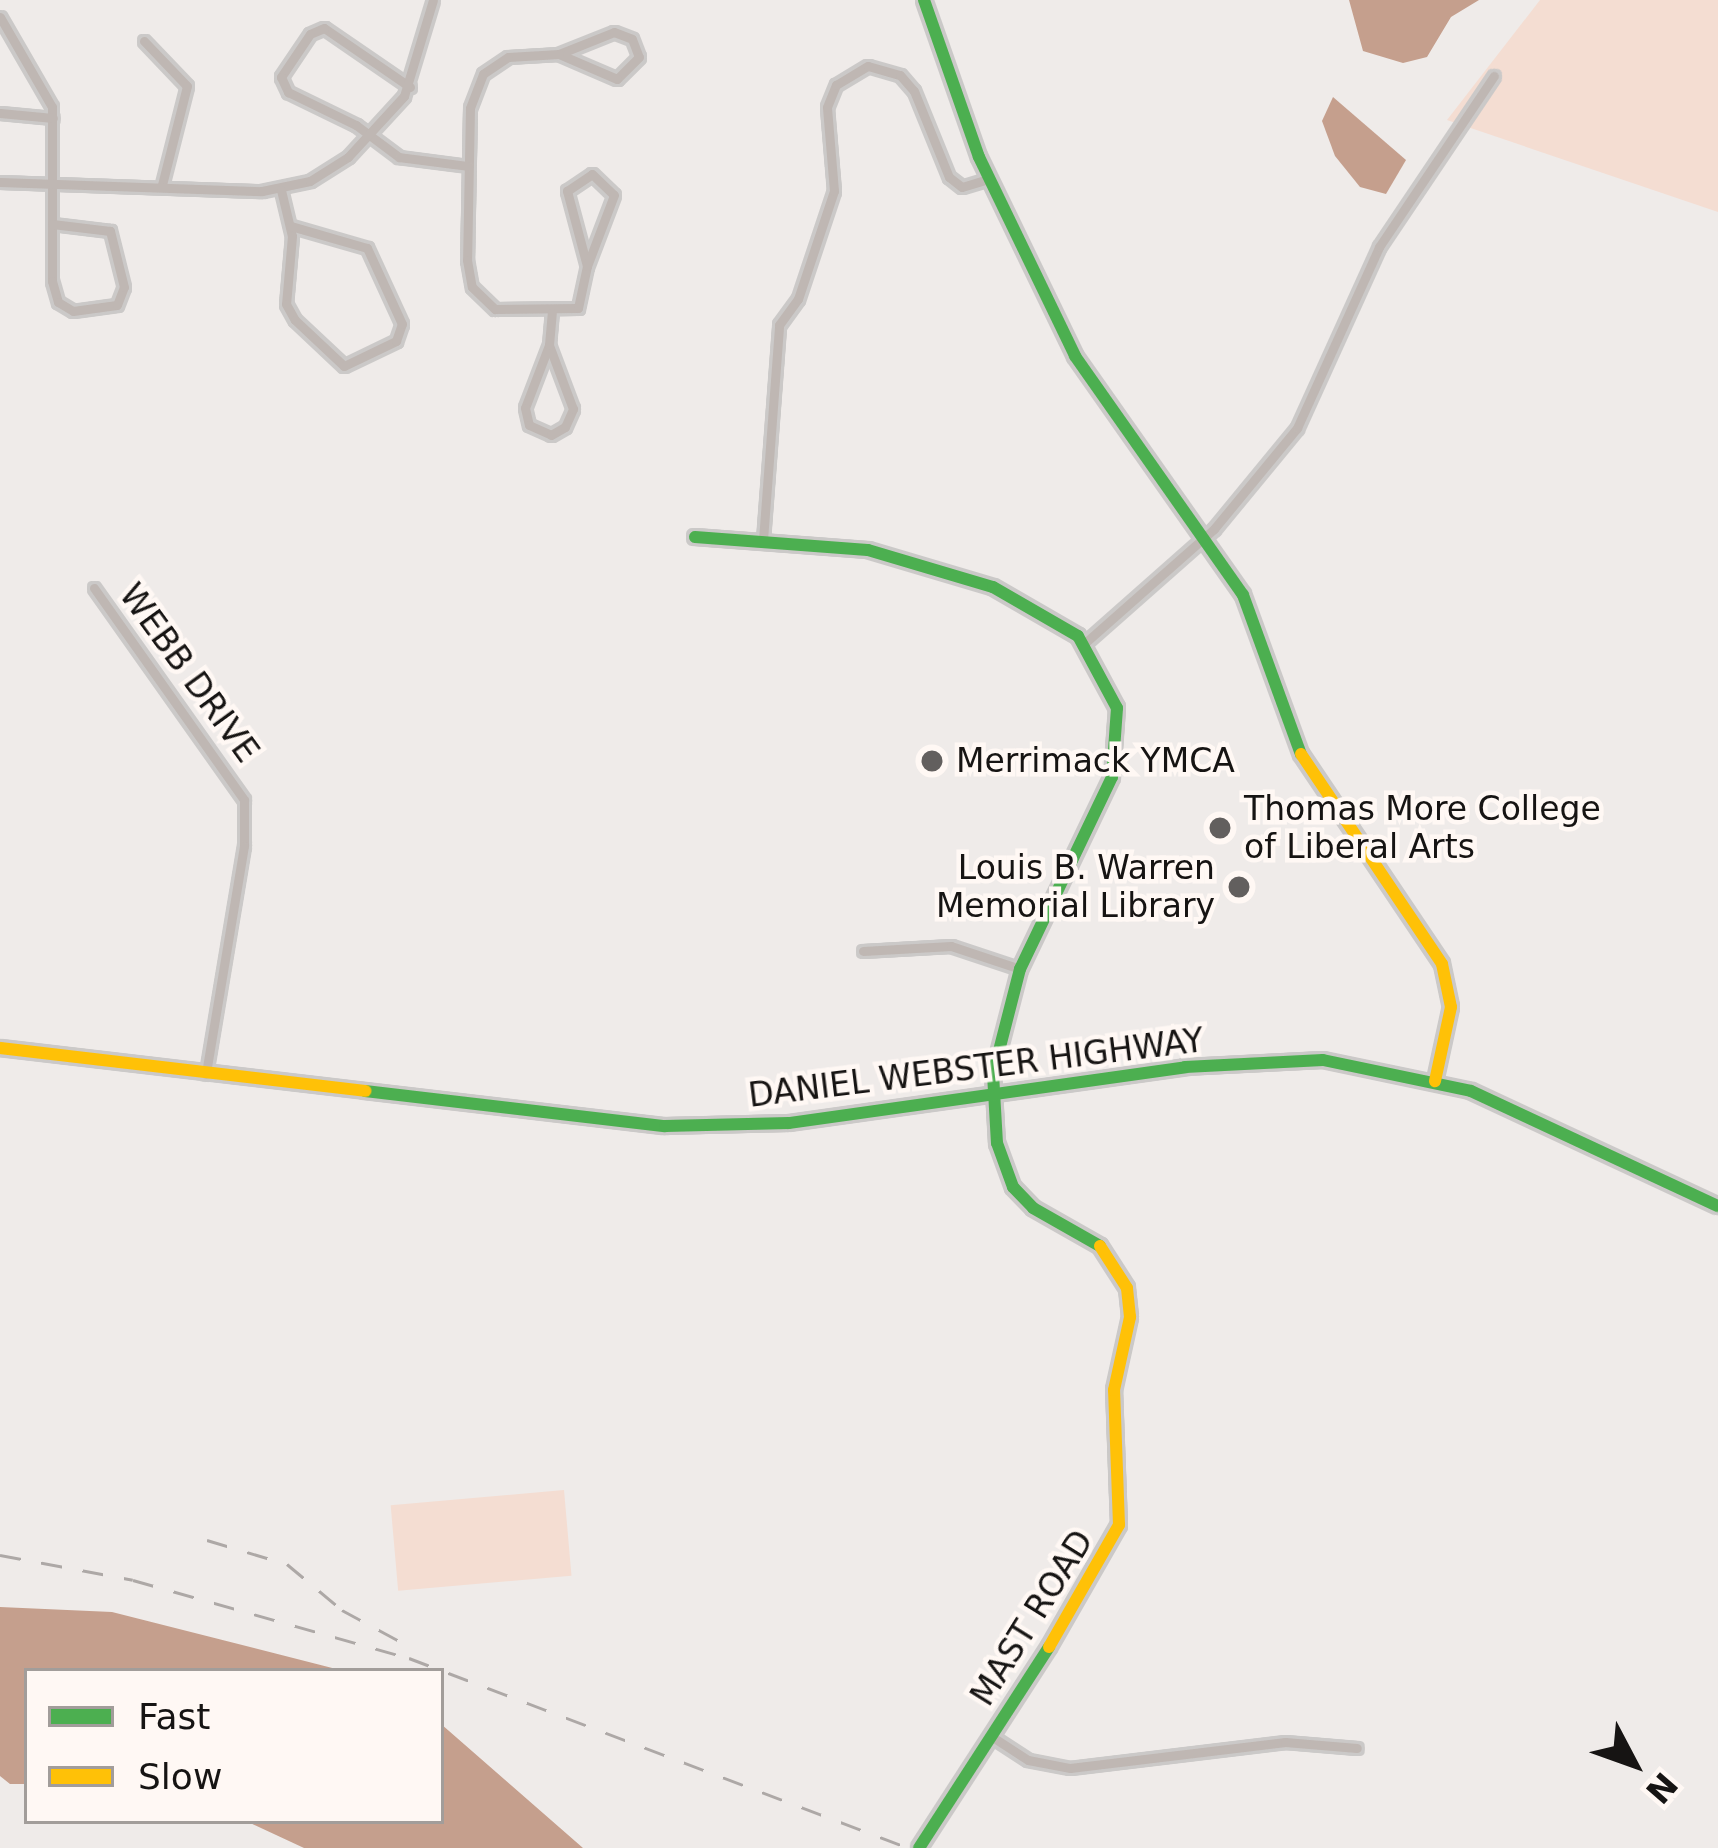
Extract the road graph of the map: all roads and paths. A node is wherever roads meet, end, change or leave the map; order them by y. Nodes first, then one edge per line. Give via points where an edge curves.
1 (433, 0) edge
2 (923, 0) edge
3 (0, 17) edge
4 (144, 40) dead end
5 (559, 54) junction
6 (1495, 76) dead end
7 (410, 86) junction
8 (0, 113) edge
9 (52, 118) junction
10 (370, 135) junction
11 (468, 166) junction
12 (988, 179) junction
13 (0, 182) edge
14 (52, 183) junction
15 (162, 184) junction
16 (281, 190) junction
17 (52, 224) junction
18 (291, 226) junction
19 (587, 266) junction
20 (552, 313) junction
21 (548, 345) junction
22 (695, 537) dead end
23 (1203, 539) junction
24 (763, 540) junction
25 (94, 588) dead end
26 (1085, 644) junction
27 (863, 950) dead end
28 (1021, 969) junction
29 (0, 1048) edge
30 (206, 1074) junction
31 (1435, 1081) junction
32 (994, 1095) junction
33 (1718, 1206) edge
34 (991, 1736) junction
35 (1357, 1748) dead end
36 (919, 1848) edge

1 - 7 street
2 - 12 street
3 - 9 street via 43,85
4 - 15 street via 187,86
5 - 5 street via 614,32 632,39 639,57 631,74 613,79
5 - 11 street via 516,55 483,74 471,101
6 - 23 street via 1379,248 1297,428
7 - 10 street
7 - 10 street via 330,30 310,34 282,71 283,87
8 - 9 street
9 - 14 street
10 - 11 street via 414,163
10 - 16 street via 328,172
11 - 20 street via 472,287 495,309
12 - 23 street via 1093,386
12 - 24 street via 962,187 949,177 900,75 868,66 836,85 827,106 834,191 798,299 779,325
13 - 14 street
14 - 15 street
14 - 17 street
15 - 16 street
16 - 18 street
17 - 17 street via 58,302 73,311 117,305 124,287 110,231
18 - 18 street via 286,295 295,320 344,366 396,341 402,324 367,248
19 - 19 street via 566,199 570,183 592,174 614,195
19 - 20 street via 578,308
20 - 21 street
21 - 21 street via 573,409 551,435 530,425 525,408
22 - 24 street
23 - 26 street
23 - 31 street via 1253,613 1307,771 1442,964 1451,1007
24 - 26 street via 933,564 1018,597
25 - 30 street, WEBB DRIVE via 244,800 244,846
26 - 28 street, MAST ROAD via 1117,708 1118,754
27 - 28 street via 951,946
28 - 32 street, MAST ROAD via 997,1041
29 - 30 street, DANIEL WEBSTER HIGHWAY
30 - 32 street, DANIEL WEBSTER HIGHWAY via 665,1126 789,1123
31 - 32 street, DANIEL WEBSTER HIGHWAY via 1371,1065 1280,1059
31 - 33 street, DANIEL WEBSTER HIGHWAY via 1516,1109
32 - 34 street, MAST ROAD via 1013,1187 1033,1208 1105,1249 1126,1288 1130,1317 1114,1390 1119,1525
34 - 35 street via 1028,1760 1070,1768 1285,1742
34 - 36 street, MAST ROAD

